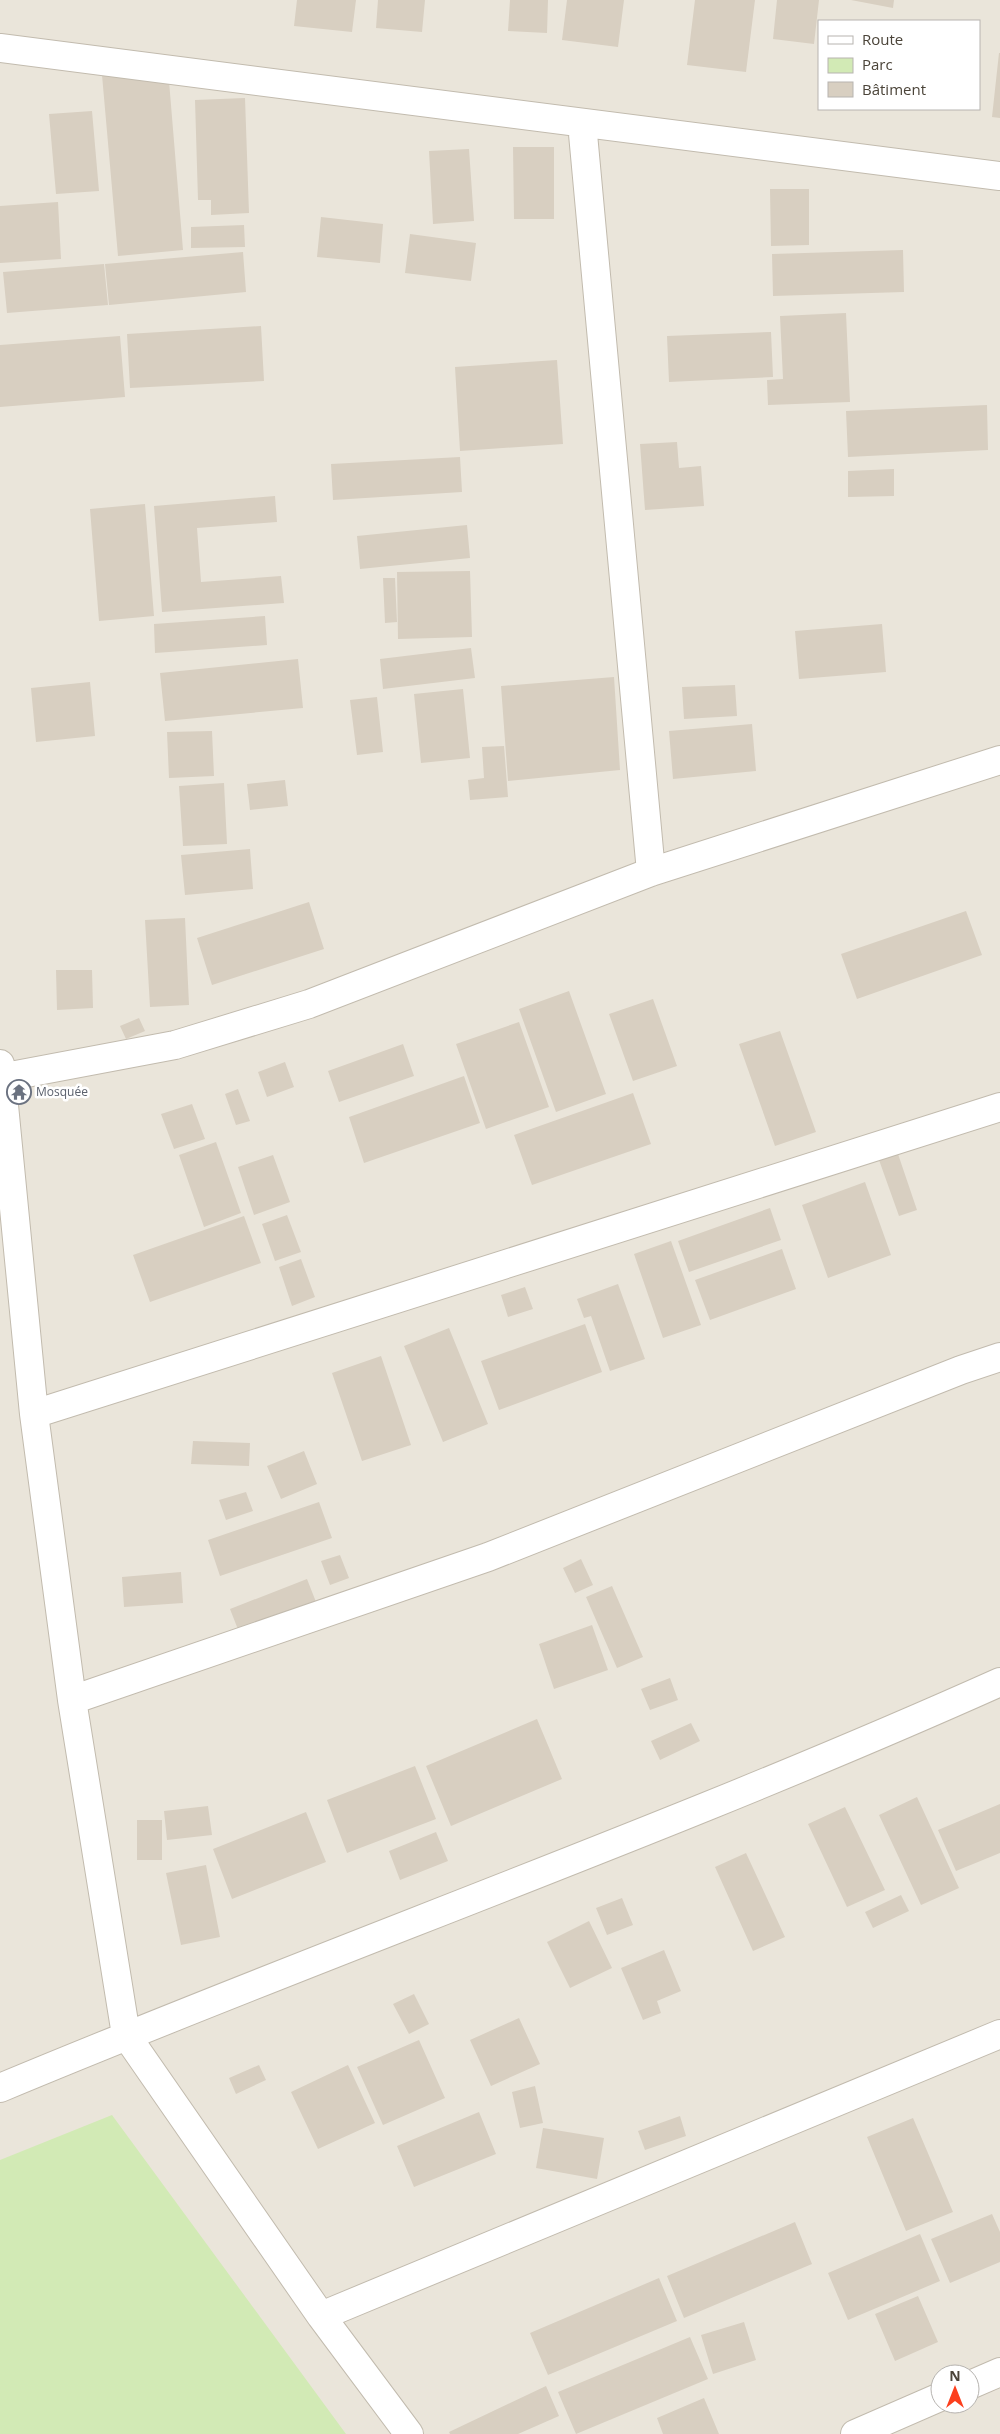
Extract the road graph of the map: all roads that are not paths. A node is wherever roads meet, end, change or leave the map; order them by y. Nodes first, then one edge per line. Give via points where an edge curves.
1 (0, 48) edge
2 (582, 123) junction
3 (1000, 176) edge
4 (1000, 760) edge
5 (652, 872) junction
6 (0, 1073) edge
7 (1000, 1107) edge
8 (1000, 1357) edge
9 (34, 1414) junction
10 (1000, 1682) edge
11 (72, 1700) junction
12 (1000, 2034) edge
13 (126, 2035) junction
14 (0, 2088) edge
15 (321, 2316) junction
16 (1000, 2372) edge
17 (980, 2380) edge
18 (930, 2402) edge
19 (408, 2434) edge
20 (855, 2434) edge

1 - 2 street
2 - 3 street
2 - 5 street
4 - 5 street
5 - 6 street via 309,1004 175,1045
6 - 9 street
7 - 9 street
8 - 11 street via 488,1557
9 - 11 street
10 - 13 street via 886,1733 364,1944
11 - 13 street
12 - 15 street
13 - 14 street
13 - 15 street
15 - 19 street
16 - 17 street
18 - 20 street

